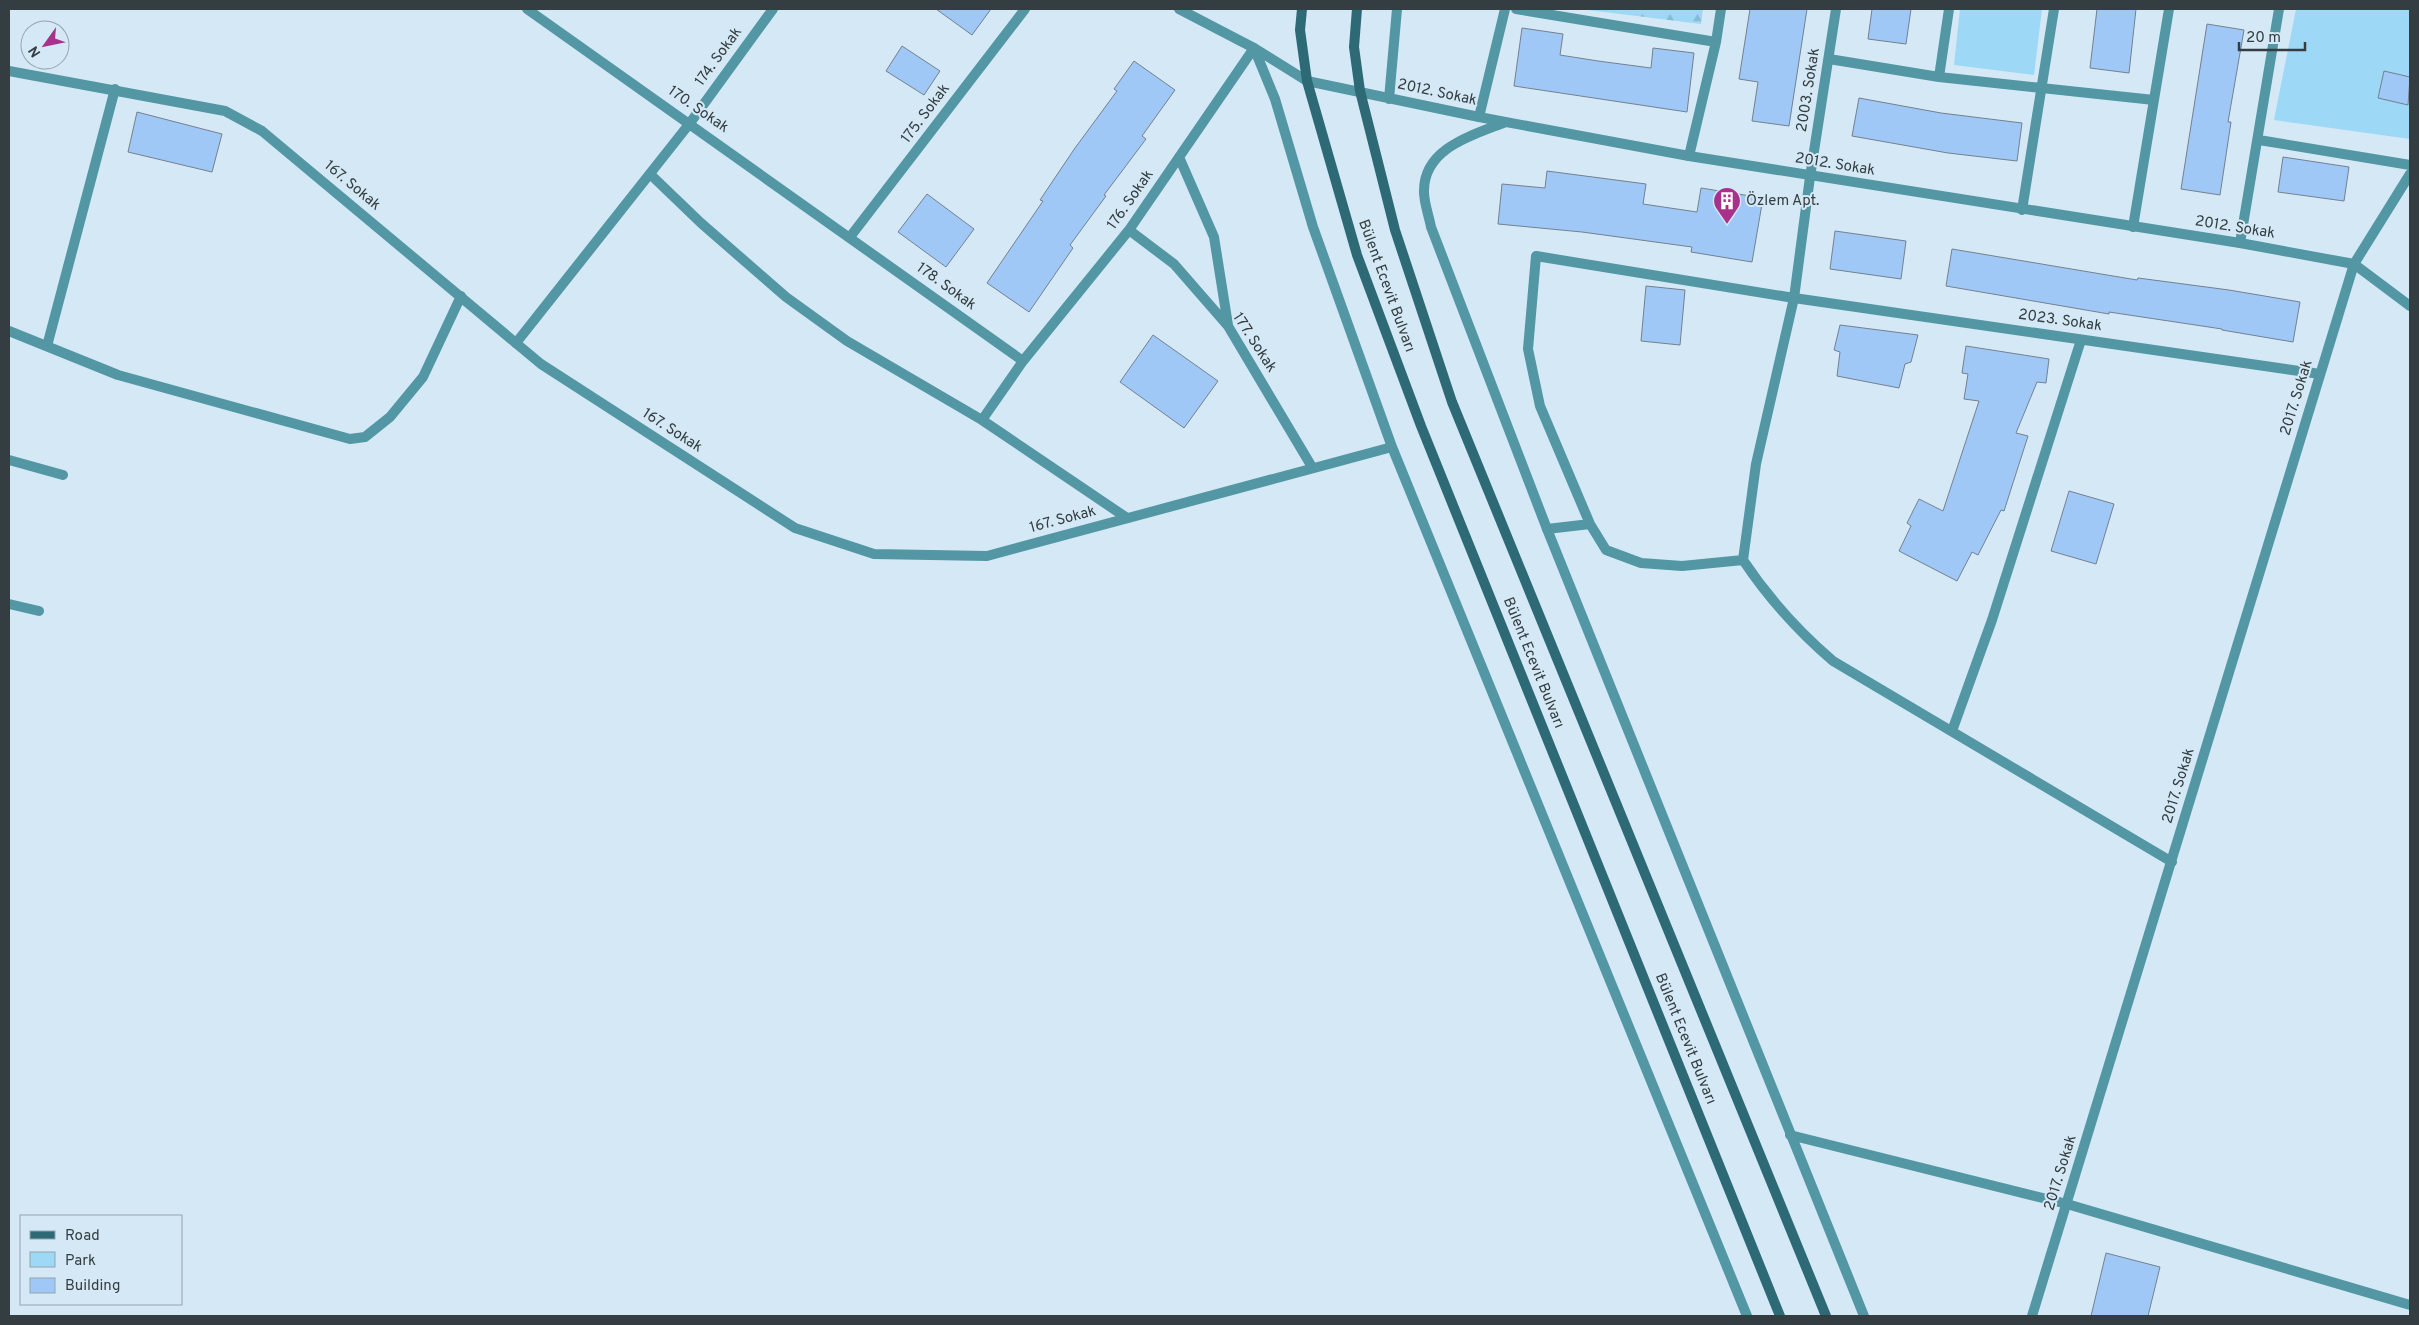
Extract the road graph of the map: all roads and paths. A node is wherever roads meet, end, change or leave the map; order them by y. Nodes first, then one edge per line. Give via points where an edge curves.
1 (773, 9) edge
2 (1025, 9) edge
3 (1179, 9) edge
4 (1302, 9) edge
5 (1357, 9) edge
6 (1397, 9) edge
7 (1505, 9) edge
8 (1516, 9) edge
9 (1721, 9) edge
10 (1836, 9) edge
11 (1949, 9) edge
12 (2054, 9) edge
13 (2169, 9) edge
14 (2280, 9) edge
15 (534, 11) edge
16 (1716, 42) junction
17 (1254, 48) junction
18 (1829, 59) junction
19 (9, 71) edge
20 (1939, 77) junction
21 (1307, 81) junction
22 (2043, 88) junction
23 (115, 89) junction
24 (1360, 91) junction
25 (1389, 99) junction
26 (2154, 100) junction
27 (1479, 117) junction
28 (1506, 122) junction
29 (690, 123) junction
30 (2259, 140) junction
31 (1689, 156) junction
32 (1179, 157) junction
33 (2410, 165) edge
34 (650, 174) junction
35 (2410, 174) edge
36 (1810, 177) junction
37 (2022, 210) junction
38 (2133, 227) junction
39 (1129, 230) junction
40 (850, 237) junction
41 (2240, 244) junction
42 (2354, 264) junction
43 (461, 296) junction
44 (1794, 298) junction
45 (2410, 306) edge
46 (1228, 326) junction
47 (9, 331) edge
48 (2081, 340) junction
49 (516, 343) junction
50 (47, 346) junction
51 (1024, 361) junction
52 (2320, 374) junction
53 (982, 420) junction
54 (1392, 447) junction
55 (9, 460) edge
56 (1312, 467) junction
57 (63, 475) dead end
58 (1127, 518) junction
59 (1590, 524) junction
60 (1547, 530) junction
61 (1743, 560) junction
62 (9, 604) edge
63 (39, 611) dead end
64 (1952, 731) junction
65 (2172, 862) junction
66 (1790, 1135) junction
67 (2067, 1204) junction
68 (2410, 1306) edge
69 (1748, 1316) edge
70 (1780, 1316) edge
71 (1826, 1316) edge
72 (1864, 1316) edge
73 (2032, 1316) edge

1 - 29 street, 174. Sokak
2 - 40 street, 175. Sokak
3 - 17 street, 2012. Sokak
4 - 21 main road, Bülent Ecevit Bulvarı via 1300,30
5 - 24 main road, Bülent Ecevit Bulvarı via 1354,47
6 - 25 street
7 - 27 street
8 - 16 street
9 - 16 street
10 - 18 street, 2003. Sokak
11 - 20 street
12 - 22 street
13 - 26 street
14 - 30 street
15 - 29 street, 170. Sokak
16 - 31 street
17 - 21 street, 2012. Sokak
17 - 32 street, 176. Sokak
17 - 54 street via 1274,99 1313,227
18 - 20 street
18 - 36 street, 2003. Sokak
19 - 23 street, 167. Sokak
20 - 22 street
21 - 24 street, 2012. Sokak
21 - 70 main road, Bülent Ecevit Bulvarı via 1357,255 1418,417
22 - 26 street
22 - 37 street
23 - 43 street, 167. Sokak via 224,112 262,130
23 - 50 street
24 - 25 street, 2012. Sokak
24 - 71 main road, Bülent Ecevit Bulvarı via 1396,230 1452,402
25 - 27 street, 2012. Sokak
26 - 38 street
27 - 28 street, 2012. Sokak
28 - 31 street, 2012. Sokak
28 - 60 street via 1456,141 1442,152 1428,172 1424,192 1431,226
29 - 34 street, 174. Sokak
29 - 40 street, 170. Sokak
30 - 33 street
30 - 41 street
31 - 36 street, 2012. Sokak
32 - 39 street, 176. Sokak
32 - 46 street via 1214,237
34 - 49 street, 174. Sokak
34 - 53 street via 786,297 847,341
35 - 42 street, 2017. Sokak
36 - 37 street, 2012. Sokak
36 - 44 street, 2003. Sokak
37 - 38 street, 2012. Sokak
38 - 41 street, 2012. Sokak
39 - 46 street, 177. Sokak via 1174,264
39 - 51 street, 176. Sokak
40 - 51 street, 178. Sokak
41 - 42 street, 2012. Sokak
42 - 45 street, 2012. Sokak
42 - 52 street, 2017. Sokak
43 - 49 street, 167. Sokak
43 - 50 street via 423,376 390,417 365,437 350,439 118,375
44 - 48 street, 2023. Sokak
44 - 59 street, 2023. Sokak via 1536,256 1528,349 1540,406
44 - 61 street, 2003. Sokak via 1756,464
46 - 56 street, 177. Sokak
47 - 50 street
48 - 52 street, 2023. Sokak
48 - 64 street via 1992,620
49 - 58 street, 167. Sokak via 541,364 795,528 874,554 987,556
51 - 53 street, 176. Sokak
52 - 65 street, 2017. Sokak
53 - 58 street
54 - 56 street, 167. Sokak
54 - 69 street
55 - 57 street
56 - 58 street, 167. Sokak
59 - 60 street
59 - 61 street via 1606,550 1642,564 1682,566
60 - 66 street
61 - 64 street via 1789,620 1834,661
62 - 63 street
64 - 65 street
65 - 67 street, 2017. Sokak
66 - 67 street
66 - 72 street
67 - 68 street
67 - 73 street, 2017. Sokak

